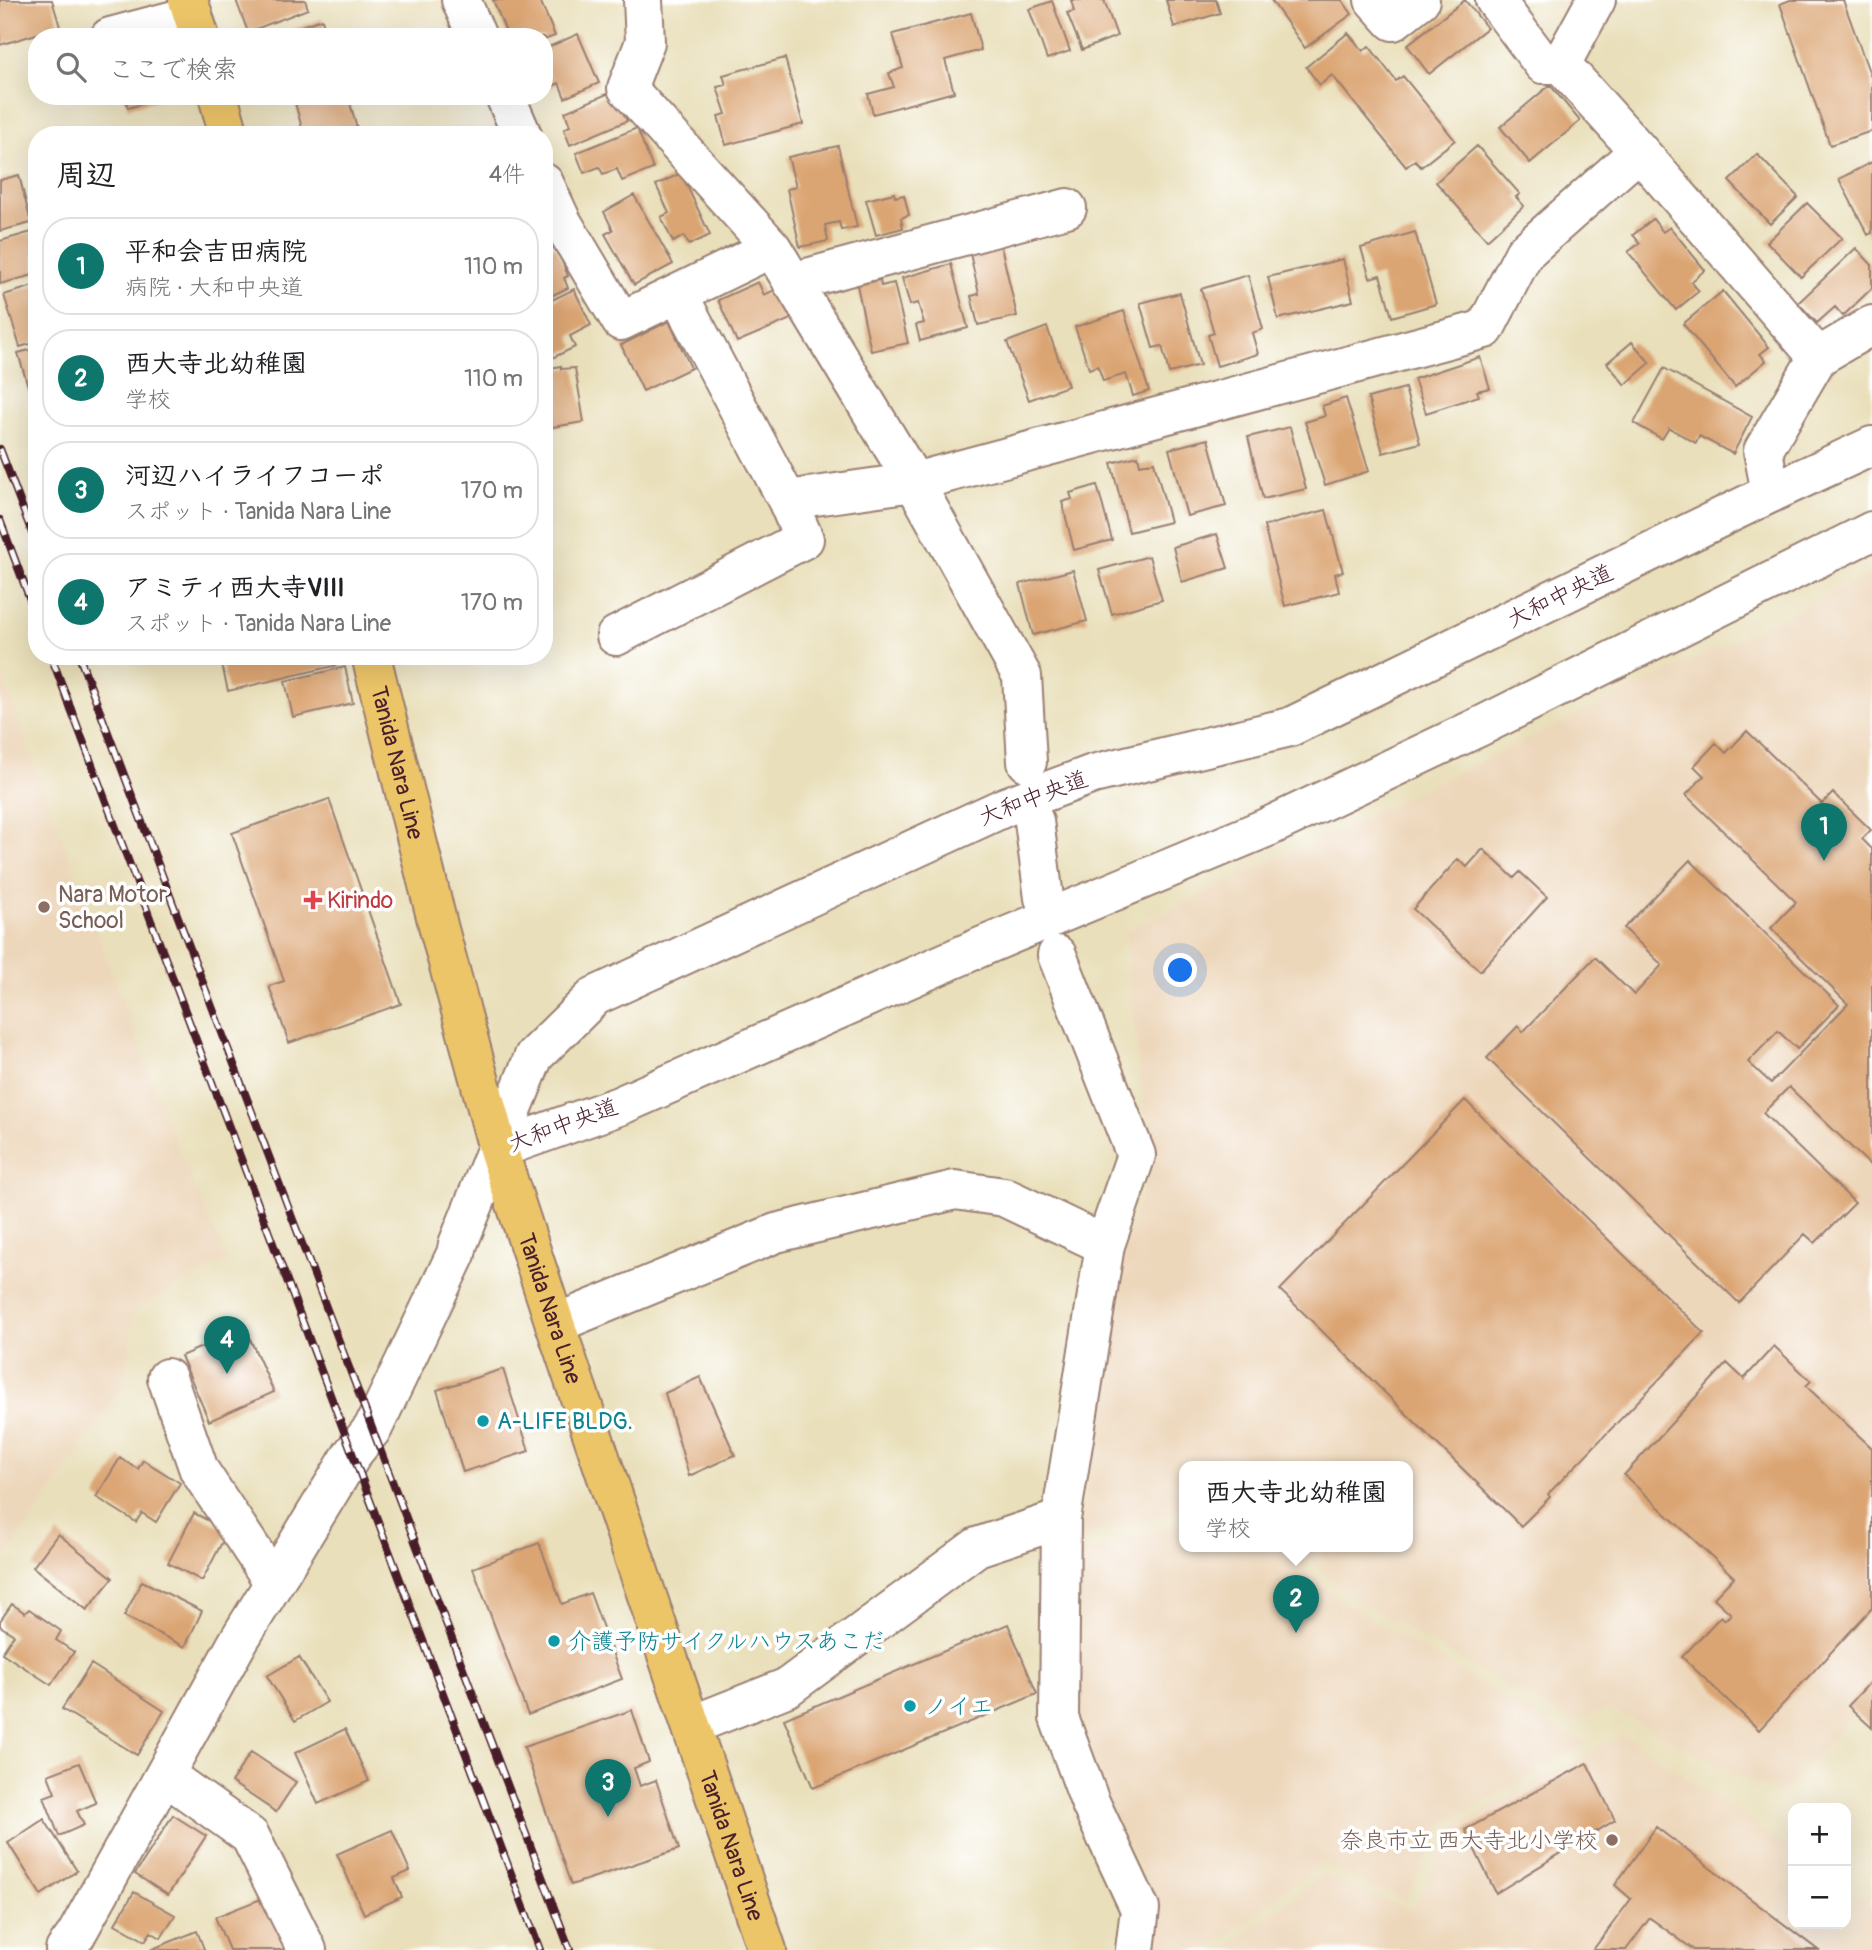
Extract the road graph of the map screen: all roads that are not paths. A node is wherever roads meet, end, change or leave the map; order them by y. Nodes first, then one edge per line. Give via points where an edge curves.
1 (461, 0) edge
2 (643, 0) edge
3 (1374, 0) edge
4 (1420, 0) edge
5 (1495, 0) edge
6 (1596, 0) edge
7 (194, 17) edge
8 (148, 28) edge
9 (473, 28) edge
10 (1561, 64) junction
11 (221, 105) edge
12 (509, 105) edge
13 (226, 126) edge
14 (518, 126) edge
15 (1639, 151) junction
16 (1067, 208) dead end
17 (553, 225) edge
18 (772, 248) junction
19 (792, 282) junction
20 (678, 294) junction
21 (1872, 326) edge
22 (1818, 357) junction
23 (1872, 446) edge
24 (914, 482) junction
25 (1771, 493) junction
26 (787, 500) junction
27 (1872, 531) edge
28 (617, 636) dead end
29 (373, 665) edge
30 (1027, 762) dead end
31 (1034, 821) dead end
32 (1044, 898) dead end
33 (1058, 956) dead end
34 (498, 1149) junction
35 (1105, 1245) junction
36 (555, 1324) junction
37 (167, 1378) dead end
38 (1061, 1519) junction
39 (274, 1583) junction
40 (692, 1725) junction
41 (165, 1776) junction
42 (78, 1945) edge
43 (307, 1950) edge
44 (767, 1950) edge
45 (1135, 1950) edge

1 - 9 street
2 - 18 street via 645,42 628,88
3 - 4 street via 1393,21
5 - 10 street via 1543,64
6 - 10 street
7 - 8 street
10 - 15 street
11 - 13 main road
12 - 14 street
15 - 22 street
15 - 24 street via 1524,253 1485,328
16 - 19 street
17 - 20 street via 621,321
18 - 19 street
18 - 20 street
19 - 24 street
20 - 26 street
21 - 22 street
22 - 25 street via 1763,451
23 - 25 street, 大和中央道
24 - 26 street
24 - 30 street via 1022,676
25 - 34 street, 大和中央道 via 1290,727 1093,774 1005,807 595,996 534,1056
26 - 28 street via 804,539
27 - 34 street, 大和中央道 via 1268,827 619,1106
29 - 34 main road, Tanida Nara Line
31 - 32 street
33 - 35 street via 1136,1155
34 - 36 main road, Tanida Nara Line
34 - 39 street via 456,1254 373,1427
35 - 36 street via 1004,1197 955,1190 776,1233
35 - 38 street
36 - 40 main road, Tanida Nara Line
37 - 39 street via 199,1470
38 - 40 street via 977,1548 788,1687
38 - 45 street via 1059,1718 1090,1802 1140,1909
39 - 41 street
40 - 44 main road, Tanida Nara Line
41 - 42 street
41 - 43 street via 250,1836

